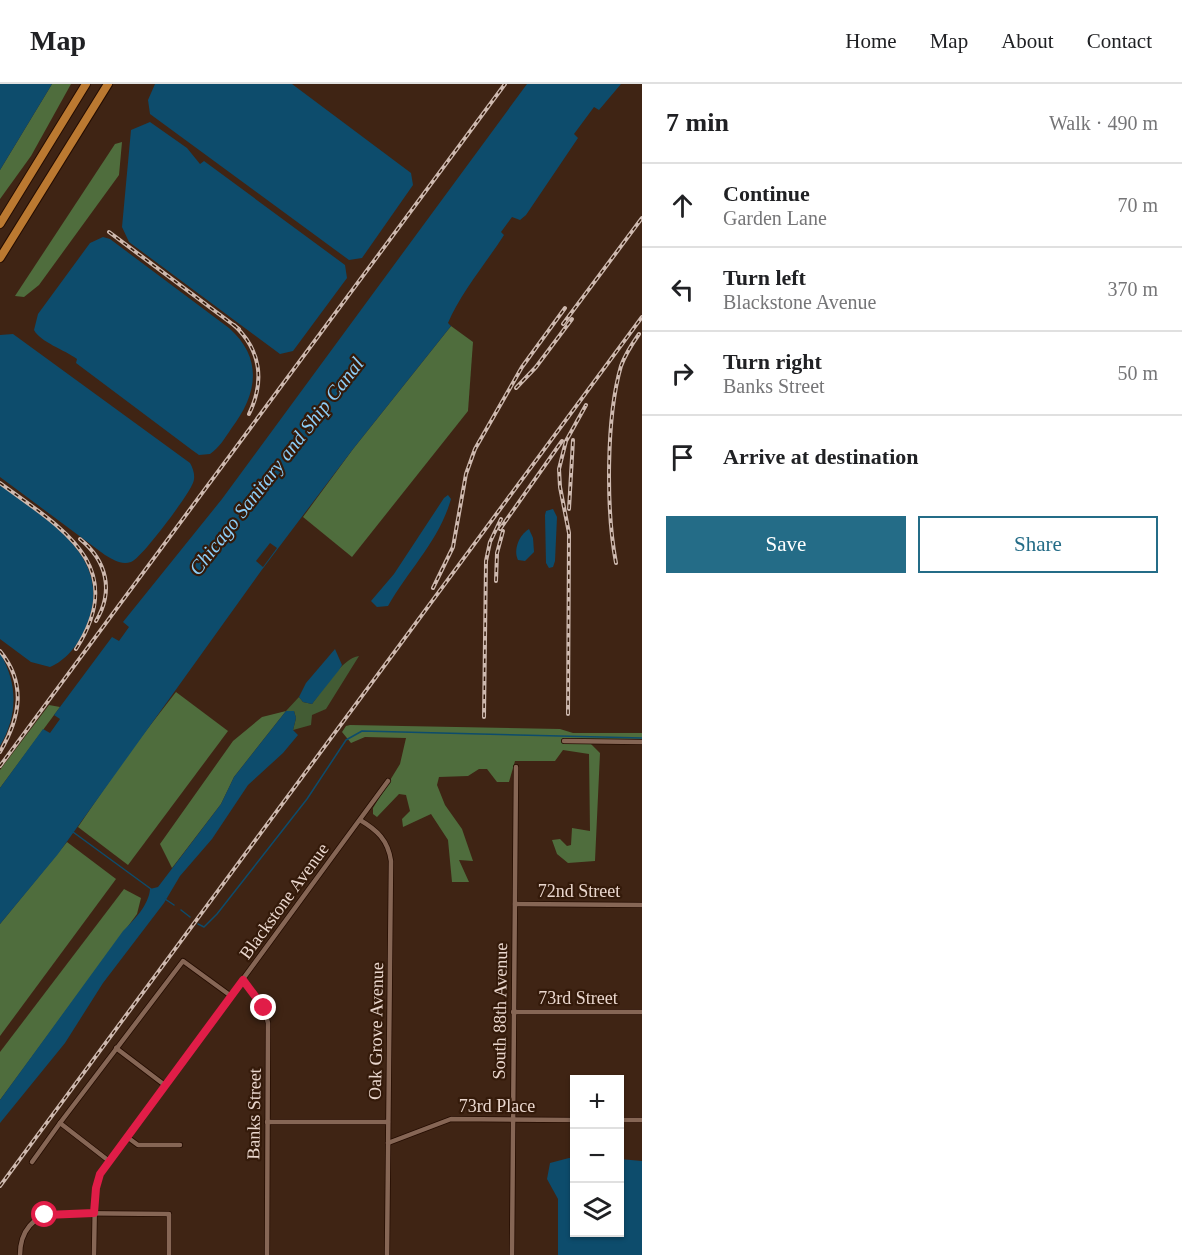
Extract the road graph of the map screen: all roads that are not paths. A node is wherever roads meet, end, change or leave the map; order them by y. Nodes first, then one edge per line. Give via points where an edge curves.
1 (86, 84) edge
2 (108, 84) edge
3 (0, 224) edge
4 (0, 258) edge
5 (564, 741) dead end
6 (642, 742) edge
7 (516, 767) dead end
8 (388, 781) dead end
9 (360, 819) junction
10 (515, 904) junction
11 (642, 905) edge
12 (243, 980) junction
13 (231, 996) junction
14 (513, 1012) junction
15 (642, 1012) edge
16 (116, 1048) junction
17 (166, 1086) junction
18 (513, 1118) junction
19 (570, 1120) edge
20 (624, 1120) edge
21 (642, 1120) edge
22 (267, 1122) junction
23 (388, 1122) junction
24 (60, 1123) junction
25 (127, 1137) junction
26 (388, 1143) junction
27 (180, 1145) dead end
28 (109, 1161) junction
29 (32, 1162) dead end
30 (94, 1213) junction
31 (20, 1255) edge
32 (94, 1255) edge
33 (169, 1255) edge
34 (267, 1255) edge
35 (387, 1255) edge
36 (512, 1255) edge

1 - 3 highway
2 - 4 highway
5 - 6 street
7 - 10 street, South 88th Avenue
8 - 9 street, Blackstone Avenue
9 - 12 street, Blackstone Avenue
9 - 23 street, Oak Grove Avenue via 381,834 390,856
10 - 11 street, 72nd Street
10 - 14 street, South 88th Avenue
12 - 13 street, Blackstone Avenue
12 - 22 street, Banks Street via 263,1005 268,1023
13 - 16 street via 183,961
13 - 17 street, Blackstone Avenue
14 - 15 street, 73rd Street
14 - 18 street, South 88th Avenue
16 - 17 street
16 - 24 street
17 - 25 street, Blackstone Avenue
18 - 19 street, 73rd Place
18 - 26 street, 73rd Place via 451,1119
18 - 36 street, South 88th Avenue
20 - 21 street
22 - 23 street
22 - 34 street, Banks Street
23 - 26 street, Oak Grove Avenue
24 - 28 street
24 - 29 street
25 - 27 street via 138,1144
25 - 28 street, Blackstone Avenue
26 - 35 street, Oak Grove Avenue
28 - 30 street, Blackstone Avenue via 98,1181
30 - 31 street via 53,1213 37,1219 23,1234
30 - 32 street, Blackstone Avenue
30 - 33 street via 169,1214

